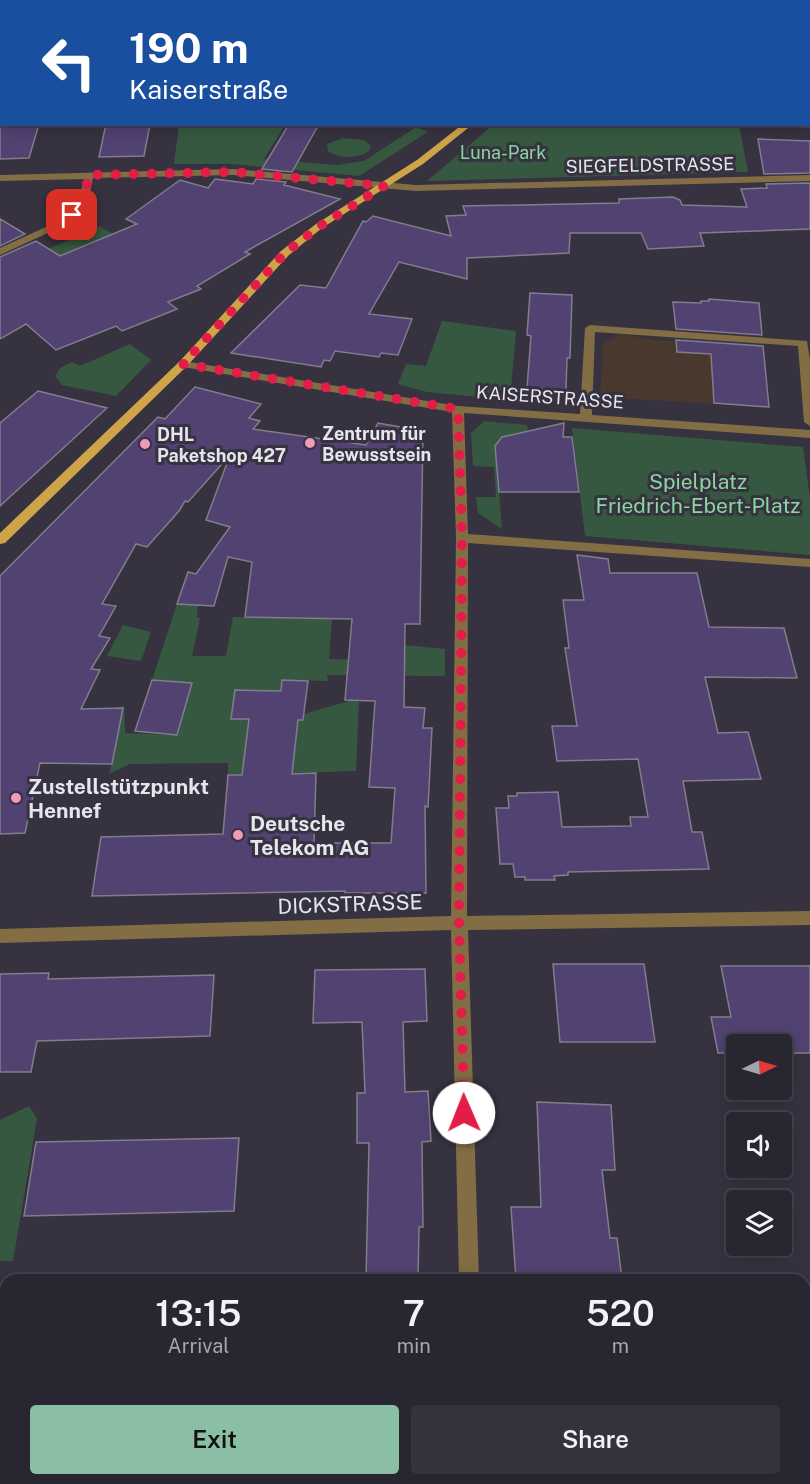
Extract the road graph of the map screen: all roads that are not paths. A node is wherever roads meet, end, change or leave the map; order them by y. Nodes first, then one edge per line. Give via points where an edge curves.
1 (466, 126) edge
2 (89, 175) junction
3 (0, 178) edge
4 (810, 178) edge
5 (384, 186) junction
6 (0, 252) edge
7 (183, 364) junction
8 (458, 409) junction
9 (586, 417) junction
10 (810, 422) edge
11 (810, 434) edge
12 (462, 538) junction
13 (0, 540) edge
14 (810, 563) edge
15 (810, 918) edge
16 (459, 923) junction
17 (0, 936) edge
18 (469, 1274) edge

1 - 5 main road
2 - 3 street, SIEGFELDSTRASSE
2 - 5 street, SIEGFELDSTRASSE via 233,172
2 - 6 street via 82,206 62,223
4 - 5 street, SIEGFELDSTRASSE
5 - 7 main road via 285,253
7 - 8 street, KAISERSTRASSE
7 - 13 main road
8 - 9 street, KAISERSTRASSE
8 - 12 street
9 - 10 street via 590,328 803,342
9 - 11 street, KAISERSTRASSE
12 - 14 street
12 - 16 street
15 - 16 street, DICKSTRASSE
16 - 17 street, DICKSTRASSE
16 - 18 street

